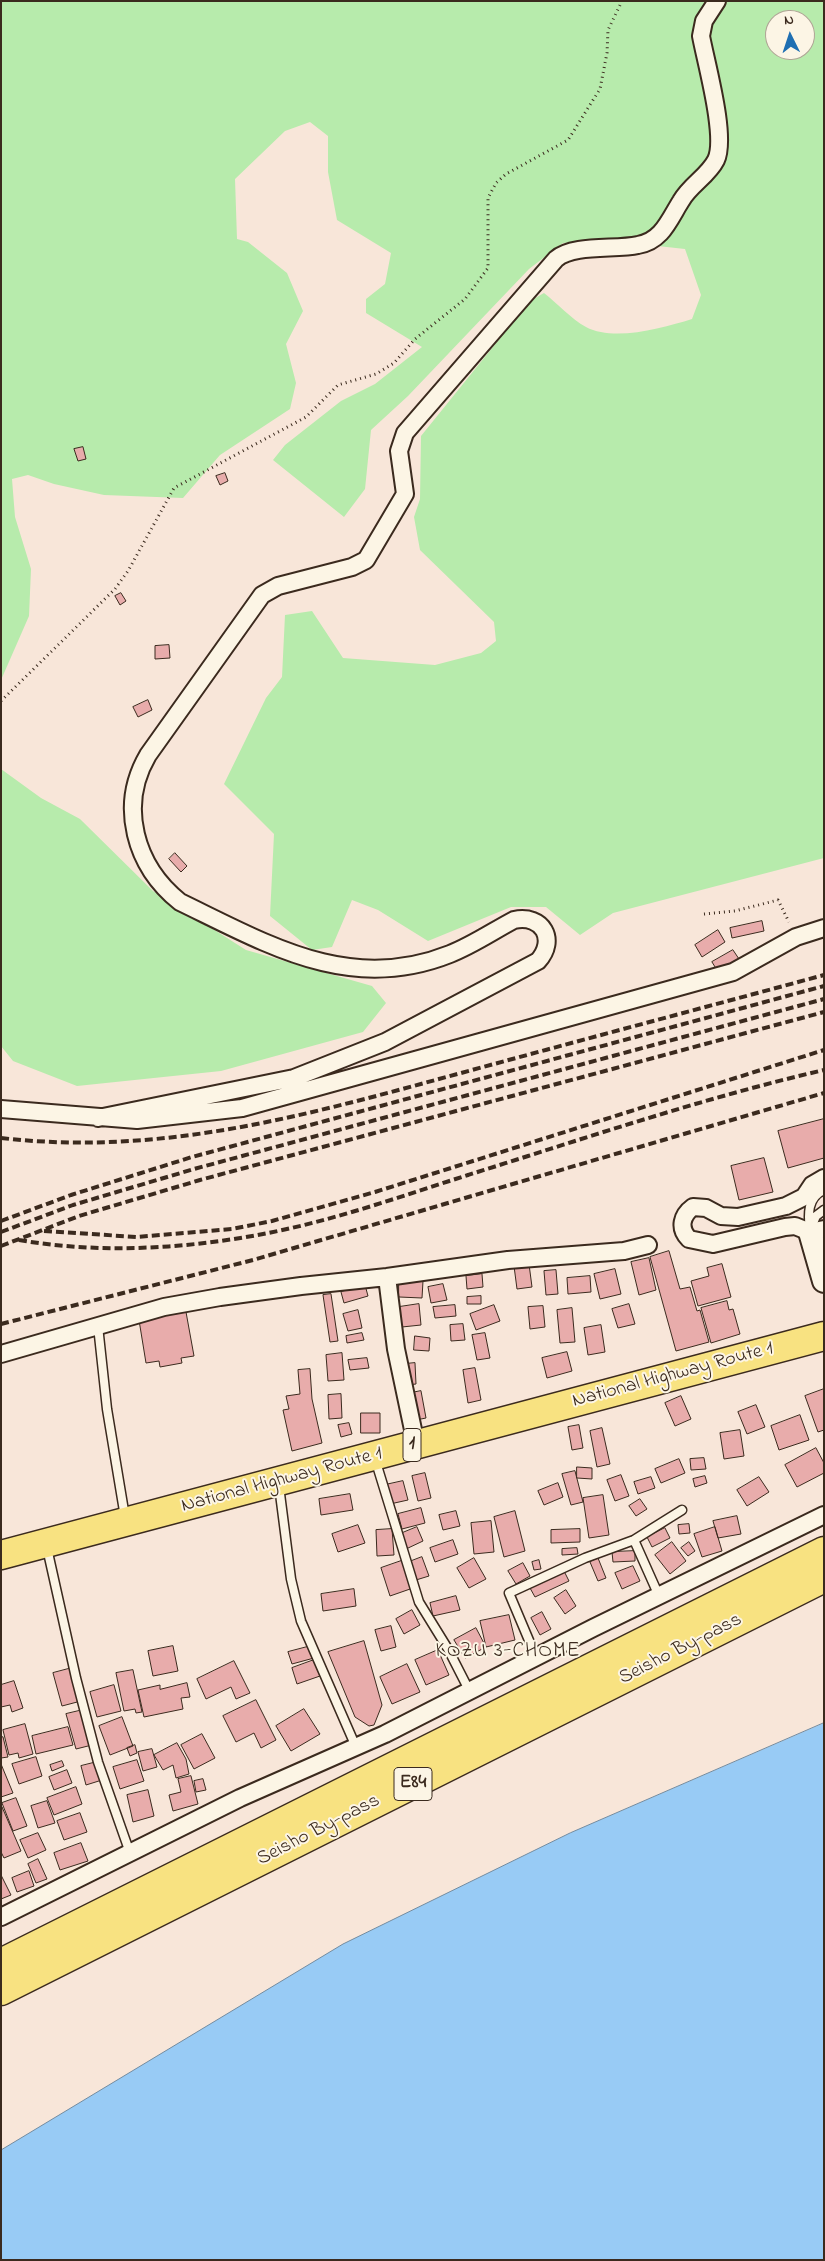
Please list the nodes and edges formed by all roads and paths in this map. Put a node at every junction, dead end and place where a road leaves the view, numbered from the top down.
1 (622, 1) edge
2 (717, 1) edge
3 (1, 701) edge
4 (704, 914) dead end
5 (824, 928) edge
6 (796, 937) junction
7 (1, 1109) edge
8 (98, 1118) junction
9 (824, 1178) edge
10 (824, 1190) edge
11 (824, 1210) edge
12 (817, 1230) edge
13 (648, 1245) dead end
14 (387, 1277) junction
15 (824, 1281) edge
16 (98, 1326) junction
17 (824, 1336) edge
18 (1, 1354) edge
19 (416, 1444) junction
20 (374, 1457) junction
21 (278, 1481) junction
22 (682, 1510) dead end
23 (824, 1515) edge
24 (126, 1522) junction
25 (634, 1540) junction
26 (46, 1544) junction
27 (824, 1551) edge
28 (1, 1555) edge
29 (824, 1578) edge
30 (659, 1596) junction
31 (536, 1657) junction
32 (470, 1692) junction
33 (356, 1747) junction
34 (130, 1854) junction
35 (1, 1917) edge
36 (2, 1983) edge

1 - 3 path
2 - 8 street
4 - 6 path
5 - 6 street
6 - 8 street
7 - 8 street
9 - 12 street
10 - 12 lane
11 - 12 lane
12 - 15 street
13 - 14 street
14 - 16 street
14 - 19 street
16 - 18 street
16 - 24 lane
17 - 19 highway, National Highway Route 1 / 1
19 - 20 highway, National Highway Route 1 / 1
20 - 21 highway, National Highway Route 1 / 1
20 - 32 lane
21 - 24 highway, National Highway Route 1 / 1
21 - 33 lane
22 - 25 lane
23 - 30 street
24 - 26 highway, National Highway Route 1 / 1
25 - 30 lane
25 - 31 lane
26 - 28 highway, National Highway Route 1 / 1
26 - 34 lane
27 - 36 highway, Seisho By-pass / E84
29 - 36 highway, Seisho By-pass / E84
30 - 31 street
31 - 32 street
32 - 33 street
33 - 34 street
34 - 35 street

